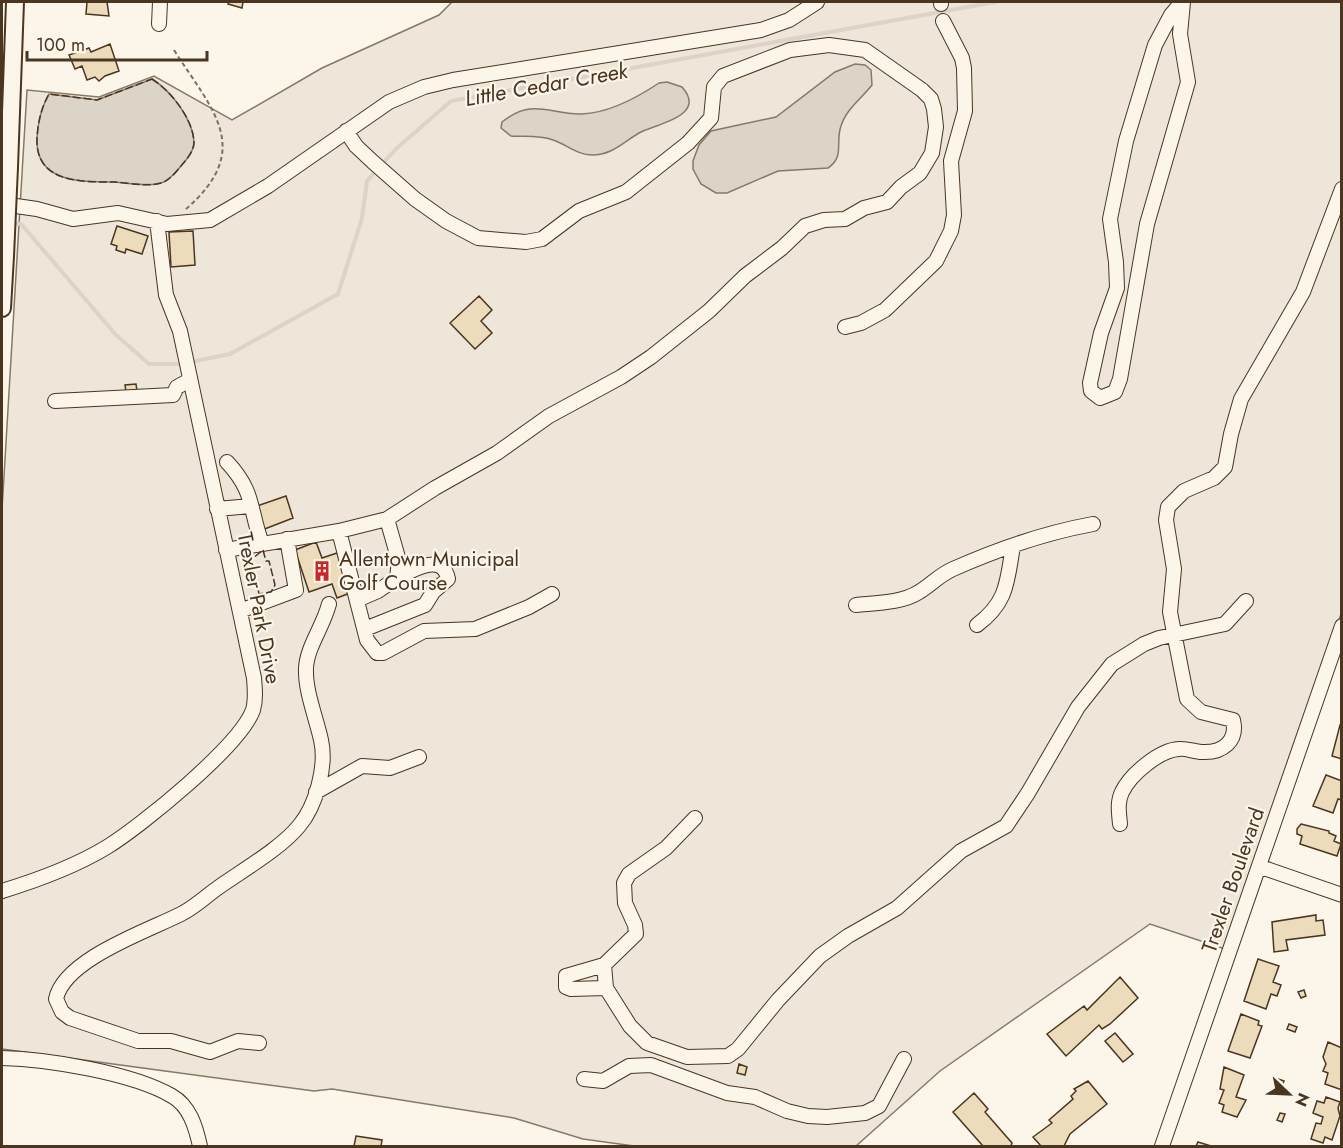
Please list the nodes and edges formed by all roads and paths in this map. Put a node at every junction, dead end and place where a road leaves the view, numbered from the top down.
1 (15, 2) edge
2 (160, 2) edge
3 (818, 2) edge
4 (1183, 2) edge
5 (943, 21) dead end
6 (159, 24) dead end
7 (174, 50) dead end
8 (346, 131) junction
9 (1341, 189) edge
10 (2, 204) edge
11 (183, 212) dead end
12 (157, 221) junction
13 (2, 308) edge
14 (845, 327) dead end
15 (189, 376) junction
16 (55, 402) dead end
17 (226, 462) dead end
18 (251, 506) junction
19 (217, 509) junction
20 (387, 519) junction
21 (1093, 524) dead end
22 (339, 531) junction
23 (288, 539) junction
24 (262, 544) junction
25 (1013, 546) junction
26 (226, 550) junction
27 (397, 578) junction
28 (552, 594) dead end
29 (357, 600) junction
30 (1246, 601) dead end
31 (329, 604) dead end
32 (856, 605) dead end
33 (240, 611) junction
34 (977, 625) dead end
35 (1341, 626) edge
36 (365, 629) junction
37 (1176, 634) junction
38 (419, 757) dead end
39 (316, 792) junction
40 (695, 818) dead end
41 (1120, 824) dead end
42 (1260, 867) junction
43 (2, 891) edge
44 (1341, 895) edge
45 (604, 965) junction
46 (606, 988) junction
47 (259, 1043) dead end
48 (2, 1058) edge
49 (904, 1059) dead end
50 (584, 1079) dead end
51 (200, 1146) edge
52 (1162, 1146) edge

1 - 13 main road, bridge
2 - 6 street
3 - 8 street
4 - 4 street
5 - 14 street
7 - 11 path
8 - 12 street
8 - 20 street
9 - 37 street
10 - 12 street
12 - 15 street, Trexler Park Drive
15 - 16 street
15 - 19 street, Trexler Park Drive
17 - 18 street
18 - 19 street
18 - 24 street
19 - 26 street, Trexler Park Drive
20 - 22 street
20 - 27 street
21 - 25 street
22 - 23 street
22 - 29 street
23 - 24 street
23 - 33 street
24 - 26 street
25 - 32 street
25 - 34 street
26 - 33 street, Trexler Park Drive
27 - 29 street
27 - 36 street
28 - 36 street
29 - 36 street
30 - 37 street
31 - 39 street
33 - 43 street, Trexler Park Drive
35 - 42 street, Trexler Boulevard
37 - 41 street
37 - 46 street
38 - 39 street
39 - 47 street
40 - 45 street
42 - 44 street
42 - 52 street, Trexler Boulevard
45 - 46 street
45 - 46 street
48 - 51 street
49 - 50 street

